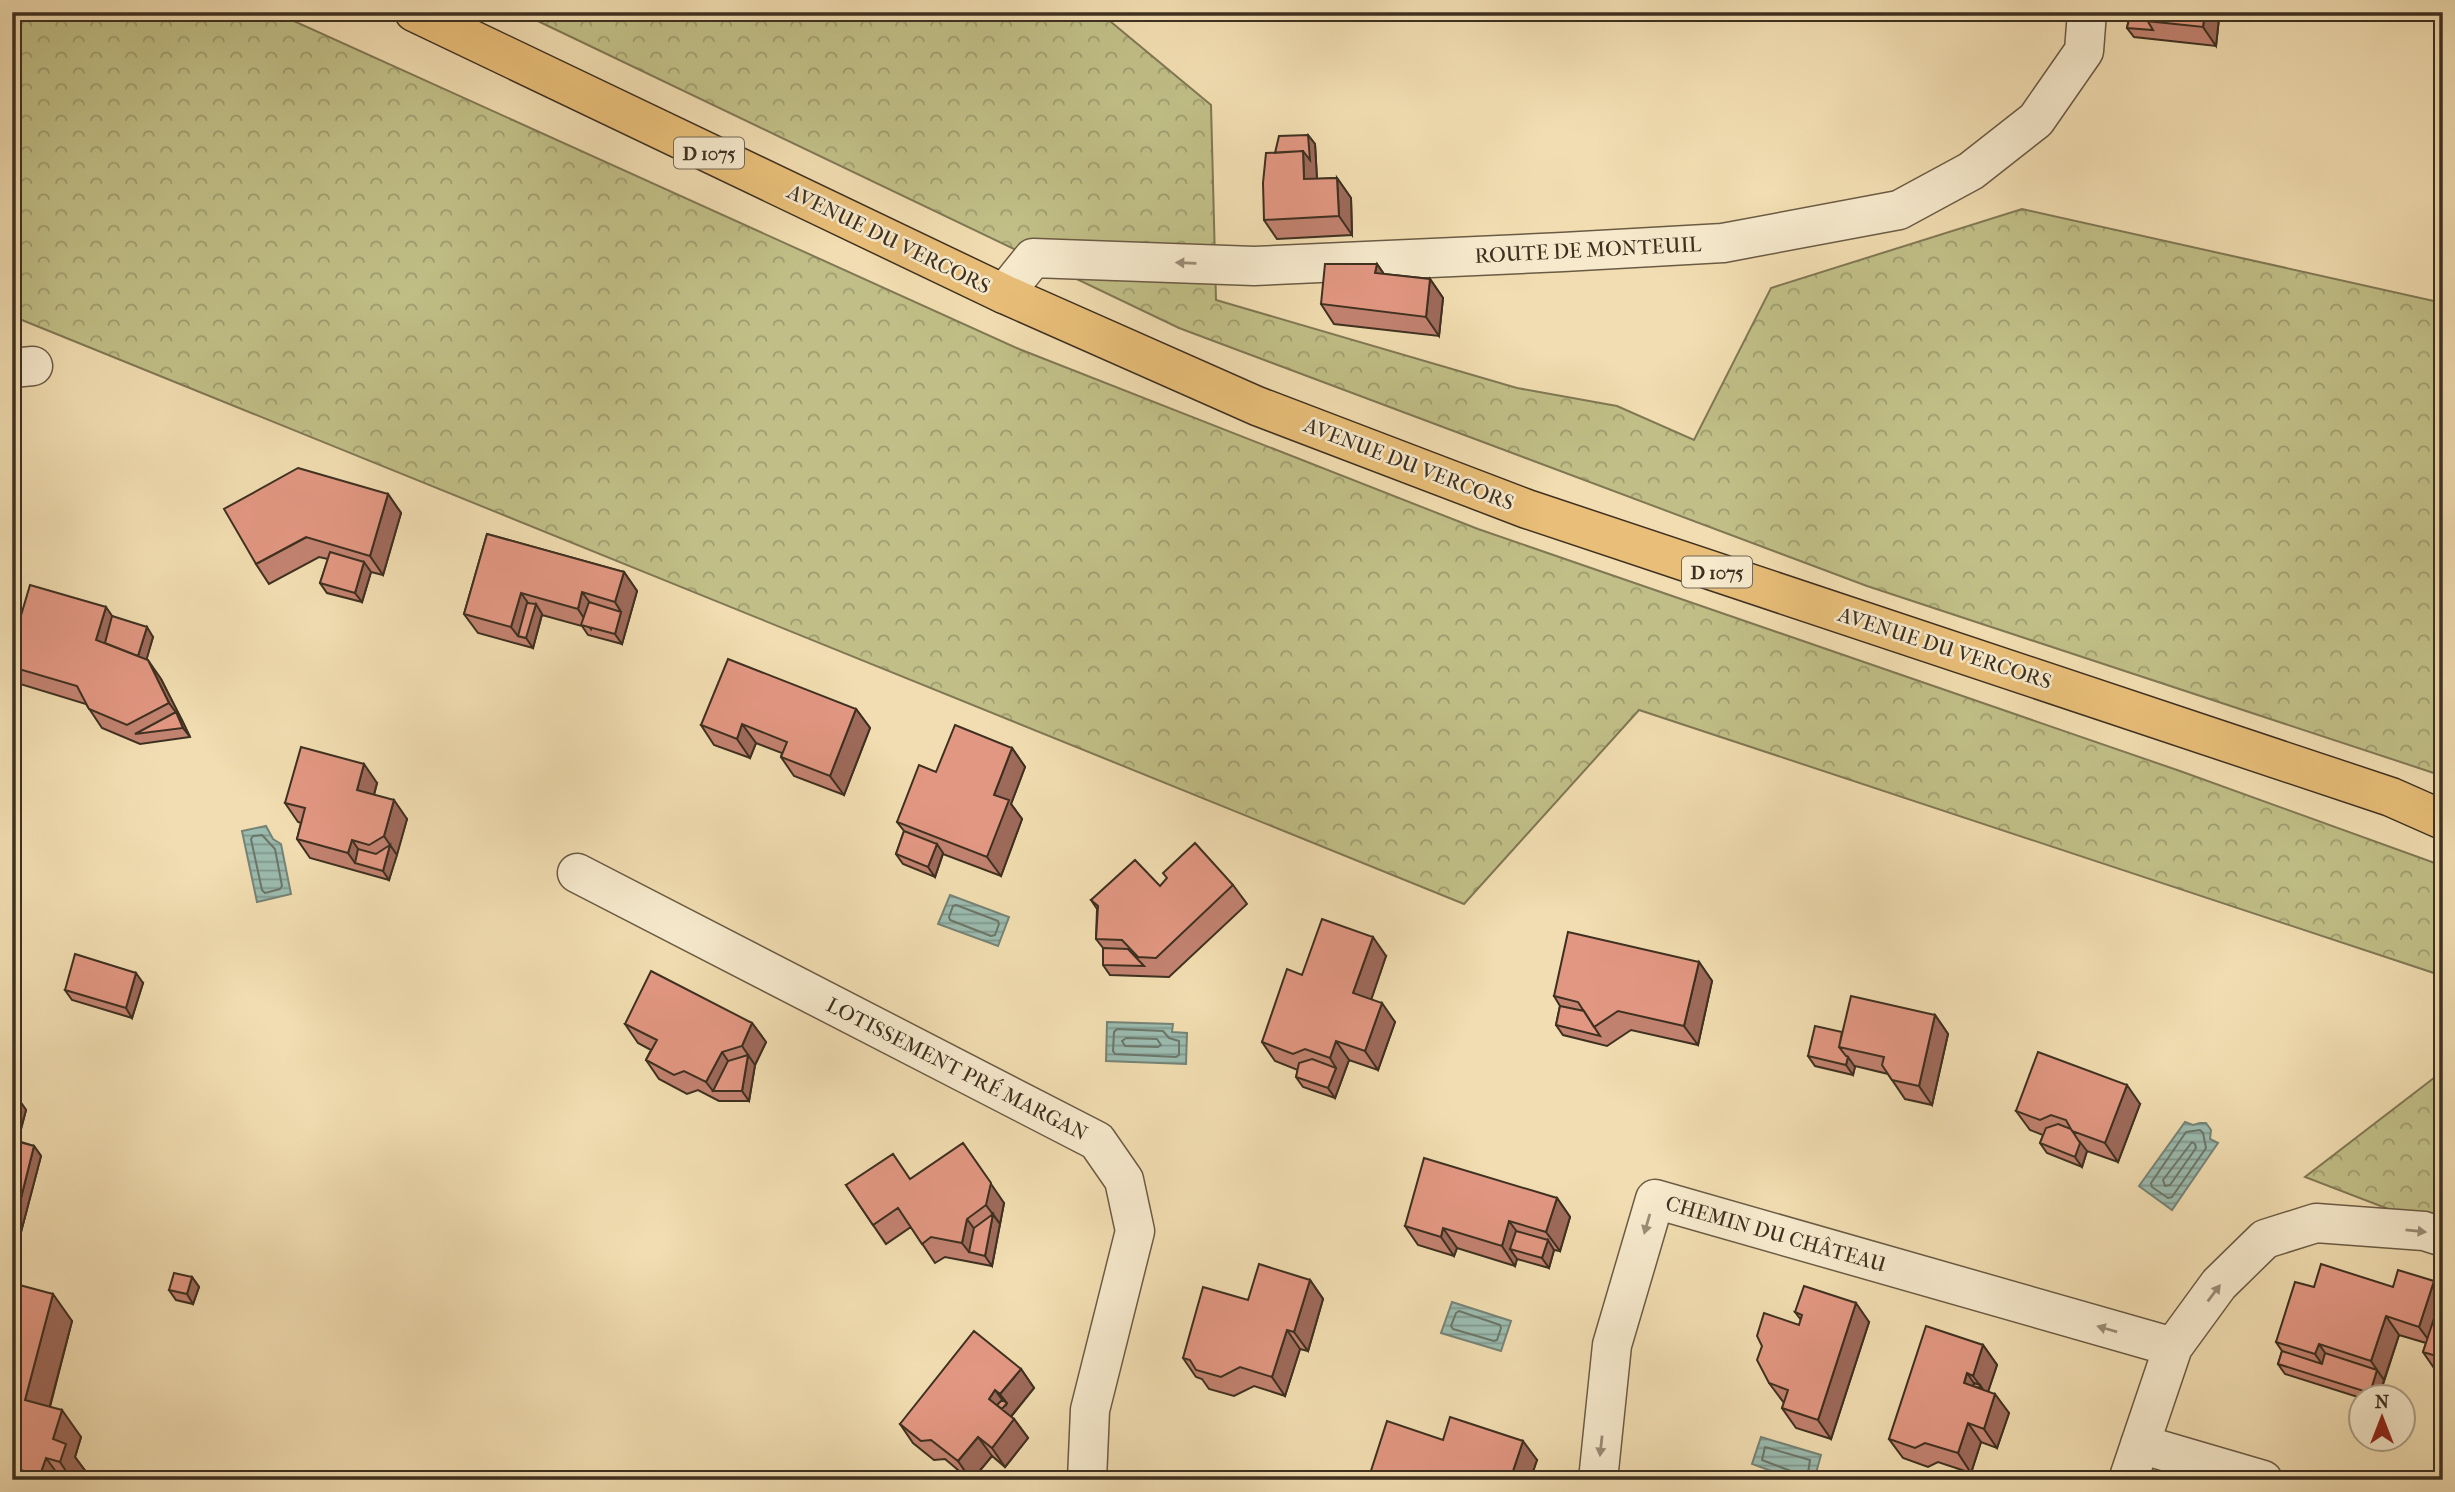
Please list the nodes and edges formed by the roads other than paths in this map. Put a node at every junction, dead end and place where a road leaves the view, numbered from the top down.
1 (414, 12) edge
2 (2087, 12) edge
3 (1004, 294) junction
4 (2443, 820) edge
5 (577, 873) dead end
6 (2443, 1237) edge
7 (2173, 1348) junction
8 (2140, 1444) junction
9 (1087, 1480) edge
10 (1598, 1480) edge
11 (2128, 1480) edge
12 (2263, 1480) edge

1 - 3 main road, AVENUE DU VERCORS / D 1075
2 -> 3 street, ROUTE DE MONTEUIL
3 - 4 main road, AVENUE DU VERCORS / D 1075
5 - 9 street, LOTISSEMENT PRÉ MARGAN
7 -> 6 street
7 - 8 street
7 -> 10 street, CHEMIN DU CHÂTEAU
8 - 11 street
8 - 12 street

